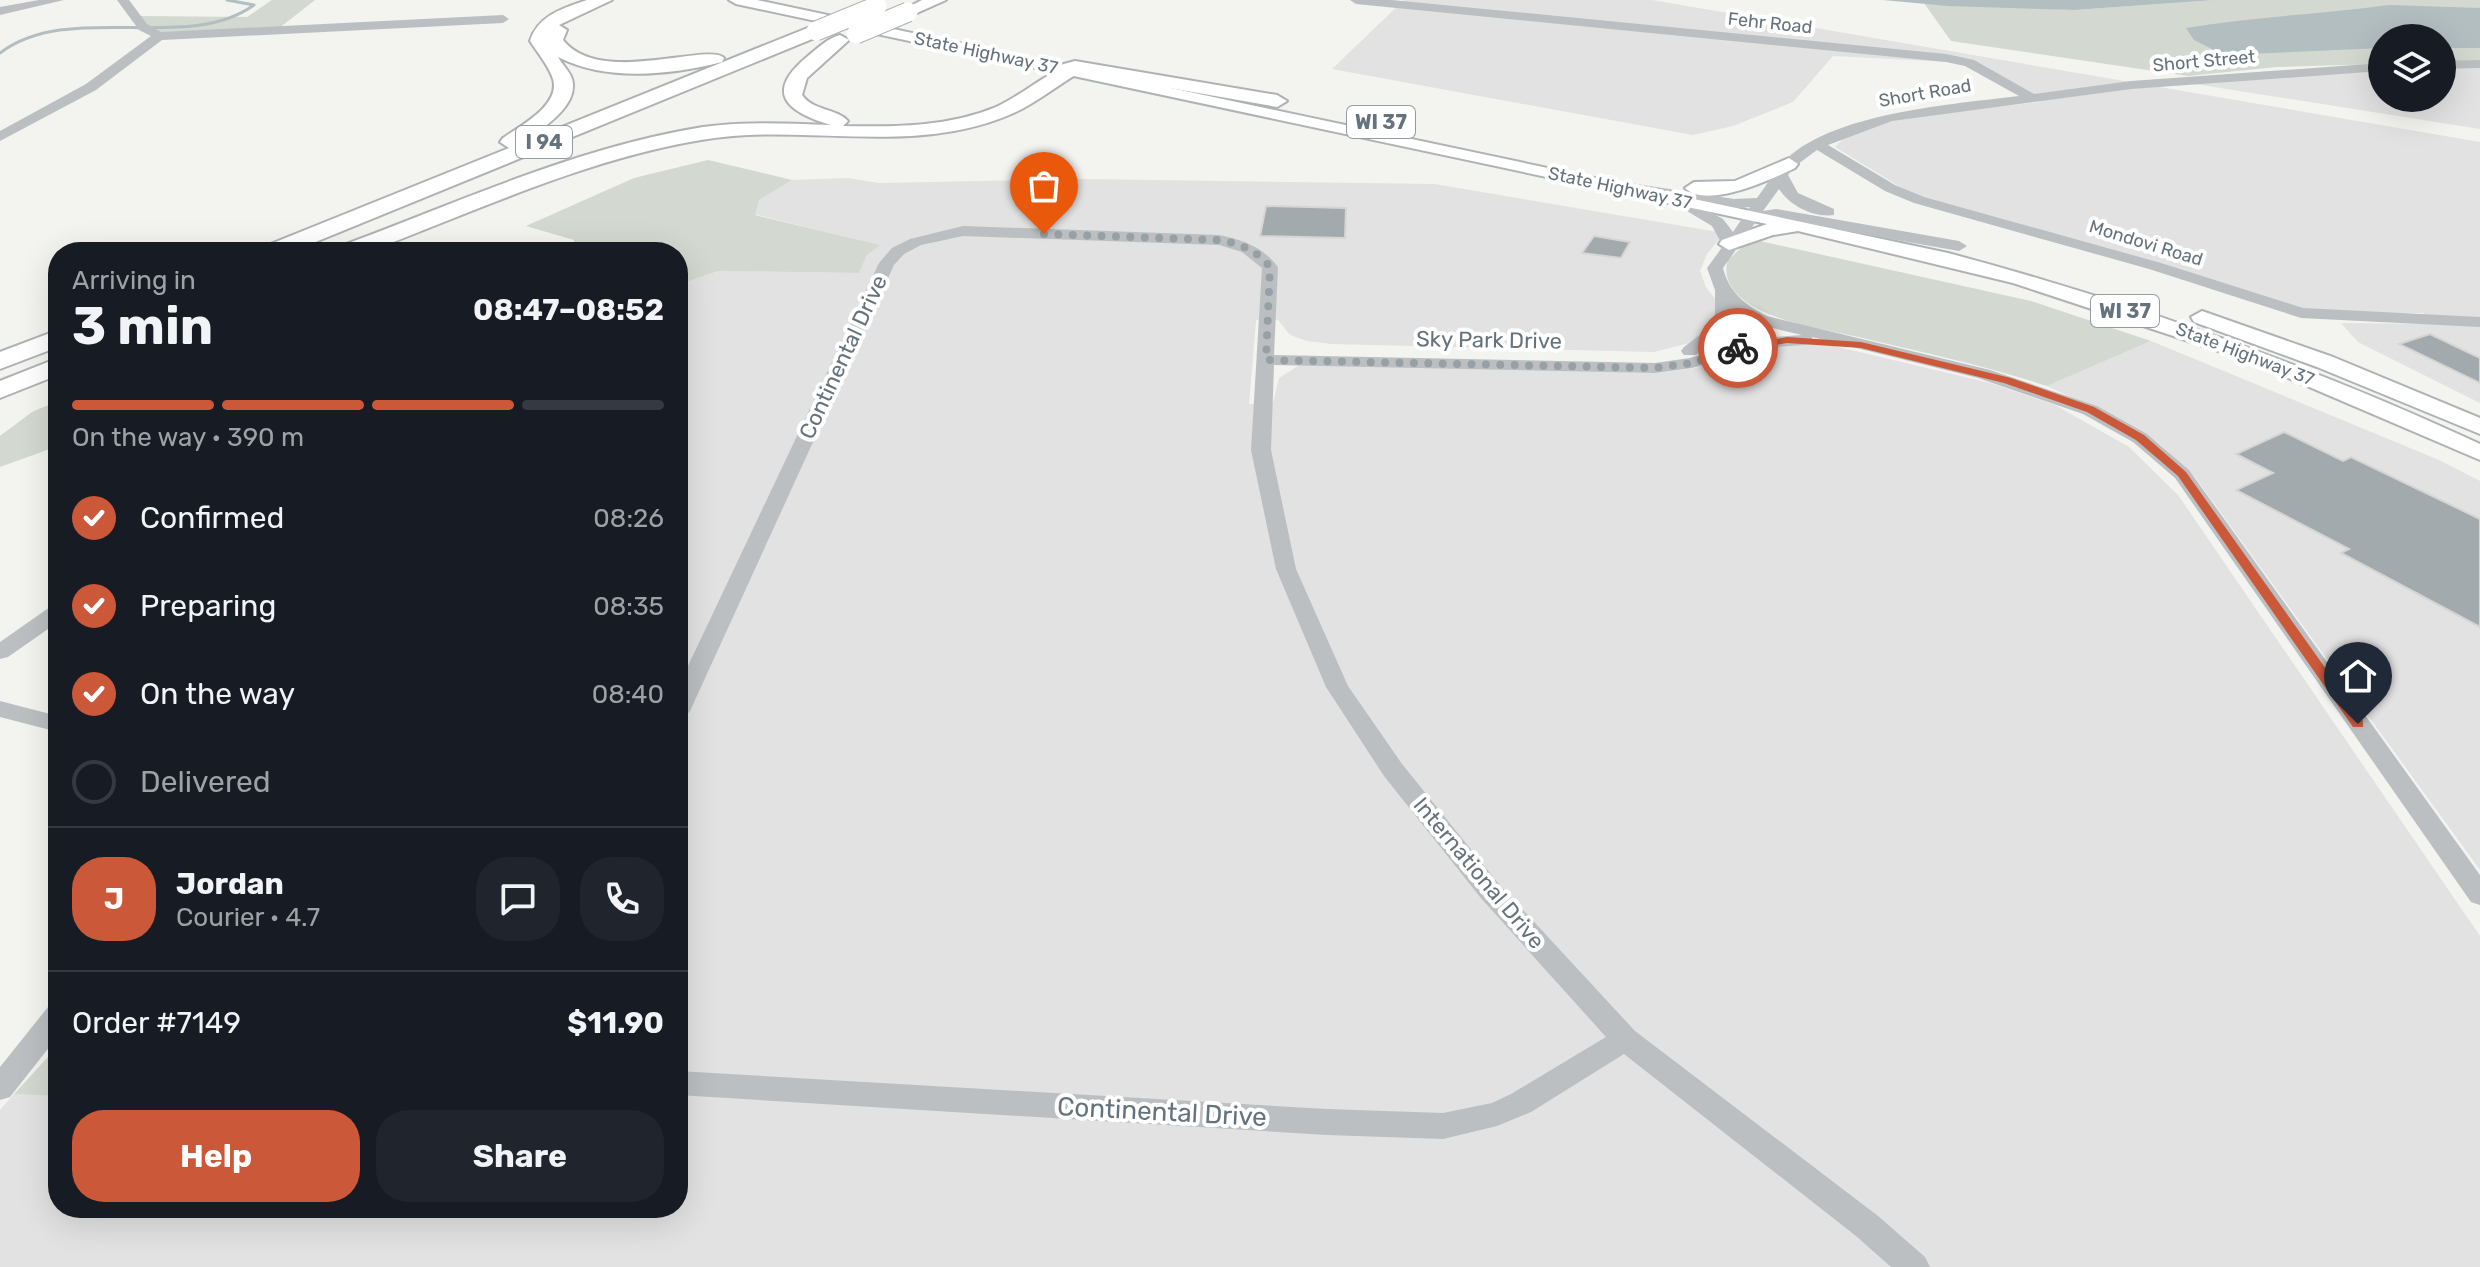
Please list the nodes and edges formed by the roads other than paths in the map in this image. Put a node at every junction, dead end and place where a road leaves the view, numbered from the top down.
1 (58, 0) edge
2 (123, 0) edge
3 (736, 0) edge
4 (795, 0) edge
5 (937, 0) edge
6 (1356, 0) edge
7 (613, 1) edge
8 (884, 3) edge
9 (0, 11) edge
10 (503, 19) dead end
11 (814, 32) junction
12 (153, 33) junction
13 (844, 38) junction
14 (2480, 64) edge
15 (2456, 65) edge
16 (1070, 66) junction
17 (2368, 68) edge
18 (1117, 80) junction
19 (2029, 96) junction
20 (1028, 98) junction
21 (1277, 101) joint
22 (0, 137) edge
23 (1817, 144) junction
24 (1785, 170) junction
25 (1547, 172) junction
26 (1687, 194) junction
27 (1759, 209) junction
28 (1849, 220) junction
29 (1821, 230) junction
30 (283, 242) edge
31 (296, 242) edge
32 (356, 242) edge
33 (373, 242) edge
34 (1729, 244) junction
35 (1959, 246) junction
36 (1723, 290) junction
37 (1761, 320) junction
38 (2480, 322) edge
39 (48, 342) edge
40 (1723, 343) junction
41 (1861, 345) junction
42 (1690, 351) junction
43 (1267, 353) junction
44 (1709, 357) junction
45 (0, 361) edge
46 (48, 370) edge
47 (0, 390) edge
48 (2480, 427) edge
49 (2480, 453) edge
50 (48, 619) edge
51 (0, 652) edge
52 (688, 690) edge
53 (0, 709) edge
54 (48, 721) edge
55 (2480, 895) edge
56 (48, 1028) edge
57 (1625, 1039) junction
58 (688, 1084) edge
59 (0, 1088) edge
60 (1914, 1267) edge

1 - 9 street
2 - 12 street
3 - 16 main road, State Highway 37 / WI 37
4 - 16 main road, State Highway 37 / WI 37
5 - 13 highway, I 94, bridge
6 - 19 street, Fehr Road
7 - 11 highway
7 - 30 highway
8 - 11 highway, I 94, bridge
10 - 12 street
11 - 31 highway, I 94
12 - 22 street
13 - 16 highway
13 - 32 highway, I 94
14 - 15 street
16 - 18 main road, State Highway 37 / WI 37
16 - 20 highway
16 - 21 highway
17 - 19 street, Short Street
18 - 20 highway
18 - 25 main road, State Highway 37 / WI 37
19 - 23 street, Short Road
20 - 33 highway
21 - 26 main road, State Highway 37 / WI 37
23 - 24 street, Short Road
23 - 38 street, Mondovi Road
24 - 26 main road
24 - 27 street, Short Road
24 - 28 street
25 - 26 main road, State Highway 37 / WI 37
25 - 27 street
26 - 27 main road, State Highway 37 / WI 37
26 - 34 street
27 - 28 main road, State Highway 37 / WI 37
27 - 29 main road, State Highway 37 / WI 37
27 - 34 street, Short Road
27 - 35 street
28 - 35 main road, State Highway 37 / WI 37
29 - 34 main road
29 - 49 main road, State Highway 37 / WI 37
34 - 36 street
35 - 48 main road, State Highway 37 / WI 37
36 - 37 street
36 - 42 street
37 - 40 street, Sky Park Drive
37 - 41 street
39 - 45 highway
40 - 42 street, Sky Park Drive
40 - 44 street, Sky Park Drive
41 - 44 street, Sky Park Drive
41 - 55 street
42 - 43 street, Sky Park Drive
43 - 44 street, Sky Park Drive
43 - 52 street, Continental Drive
43 - 57 street, International Drive
46 - 47 highway
50 - 51 street
53 - 54 street
56 - 59 street
57 - 58 street, Continental Drive
57 - 60 street, International Drive

